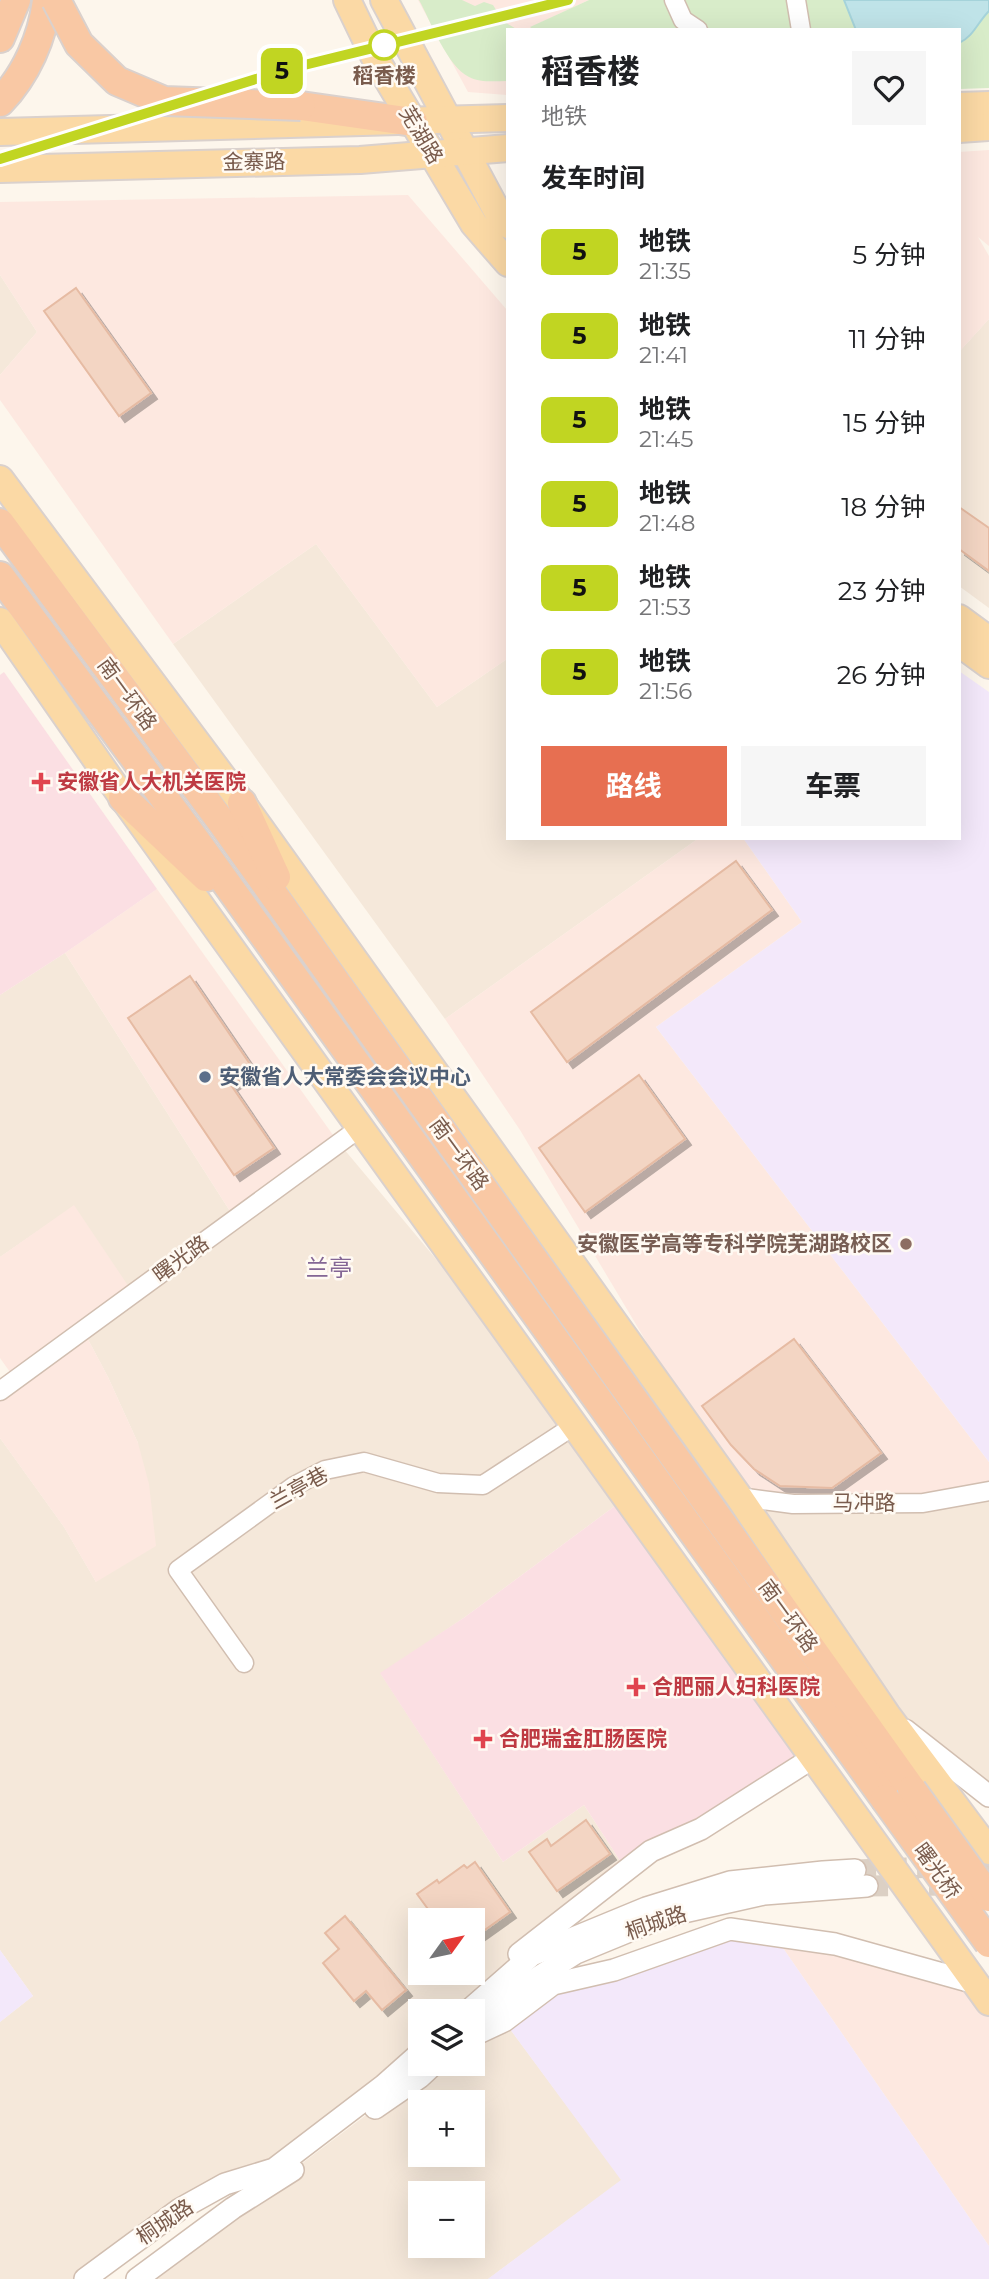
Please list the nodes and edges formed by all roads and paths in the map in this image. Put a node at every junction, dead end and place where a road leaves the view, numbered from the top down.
1 (16, 0) edge
2 (47, 0) edge
3 (56, 0) edge
4 (347, 0) edge
5 (384, 0) edge
6 (674, 0) edge
7 (796, 0) edge
8 (695, 28) edge
9 (801, 28) edge
10 (0, 38) edge
11 (0, 102) edge
12 (989, 105) edge
13 (961, 106) edge
14 (506, 118) edge
15 (448, 121) junction
16 (414, 122) junction
17 (989, 127) edge
18 (961, 128) edge
19 (0, 132) edge
20 (506, 148) edge
21 (464, 152) junction
22 (433, 154) junction
23 (0, 169) edge
24 (506, 223) edge
25 (506, 261) edge
26 (0, 479) edge
27 (0, 523) edge
28 (0, 576) edge
29 (961, 619) edge
30 (0, 621) edge
31 (989, 640) edge
32 (961, 644) edge
33 (989, 665) edge
34 (123, 798) junction
35 (242, 803) junction
36 (256, 925) junction
37 (301, 934) junction
38 (361, 1127) junction
39 (0, 1391) edge
40 (575, 1425) junction
41 (989, 1491) edge
42 (739, 1497) junction
43 (244, 1663) dead end
44 (887, 1715) junction
45 (814, 1757) junction
46 (912, 1790) joint
47 (989, 1796) edge
48 (885, 1799) joint
49 (989, 1851) edge
50 (989, 1897) edge
51 (989, 1943) edge
52 (503, 1980) junction
53 (982, 1993) edge
54 (482, 1999) edge
55 (485, 2018) edge
56 (485, 2030) edge
57 (408, 2063) edge
58 (421, 2076) edge
59 (85, 2279) edge
60 (137, 2279) edge

1 - 10 highway
2 - 11 highway
3 - 16 highway, bridge
4 - 16 main road, 芜湖路
5 - 15 main road, 芜湖路
6 - 8 street
7 - 9 street
12 - 13 main road
14 - 15 main road, 金寨路
15 - 16 main road, 金寨路
15 - 21 main road, 芜湖路
16 - 19 main road, 金寨路
16 - 22 main road, 芜湖路
17 - 18 main road
20 - 21 main road, 金寨路
21 - 22 main road, 金寨路
21 - 24 main road, 芜湖路
22 - 23 main road, 金寨路
22 - 25 main road, 芜湖路
26 - 35 main road
27 - 37 highway, 南一环路
28 - 36 highway, 南一环路
29 - 31 main road
30 - 34 main road
32 - 33 main road
34 - 36 highway
34 - 38 main road
35 - 37 highway
35 - 42 main road
36 - 48 highway, 南一环路
37 - 46 highway, 南一环路
38 - 39 street, 曙光路
38 - 40 main road
40 - 43 street, 兰亭巷
40 - 45 main road
41 - 42 street, 马冲路
42 - 44 main road
44 - 47 street
44 - 49 main road
45 - 52 street
45 - 53 main road
46 - 50 highway, 曙光桥, bridge
48 - 51 highway, 曙光桥, bridge
52 - 54 street, 桐城路
52 - 55 street, 桐城路
53 - 56 street
57 - 59 street, 桐城路
58 - 60 street, 桐城路

